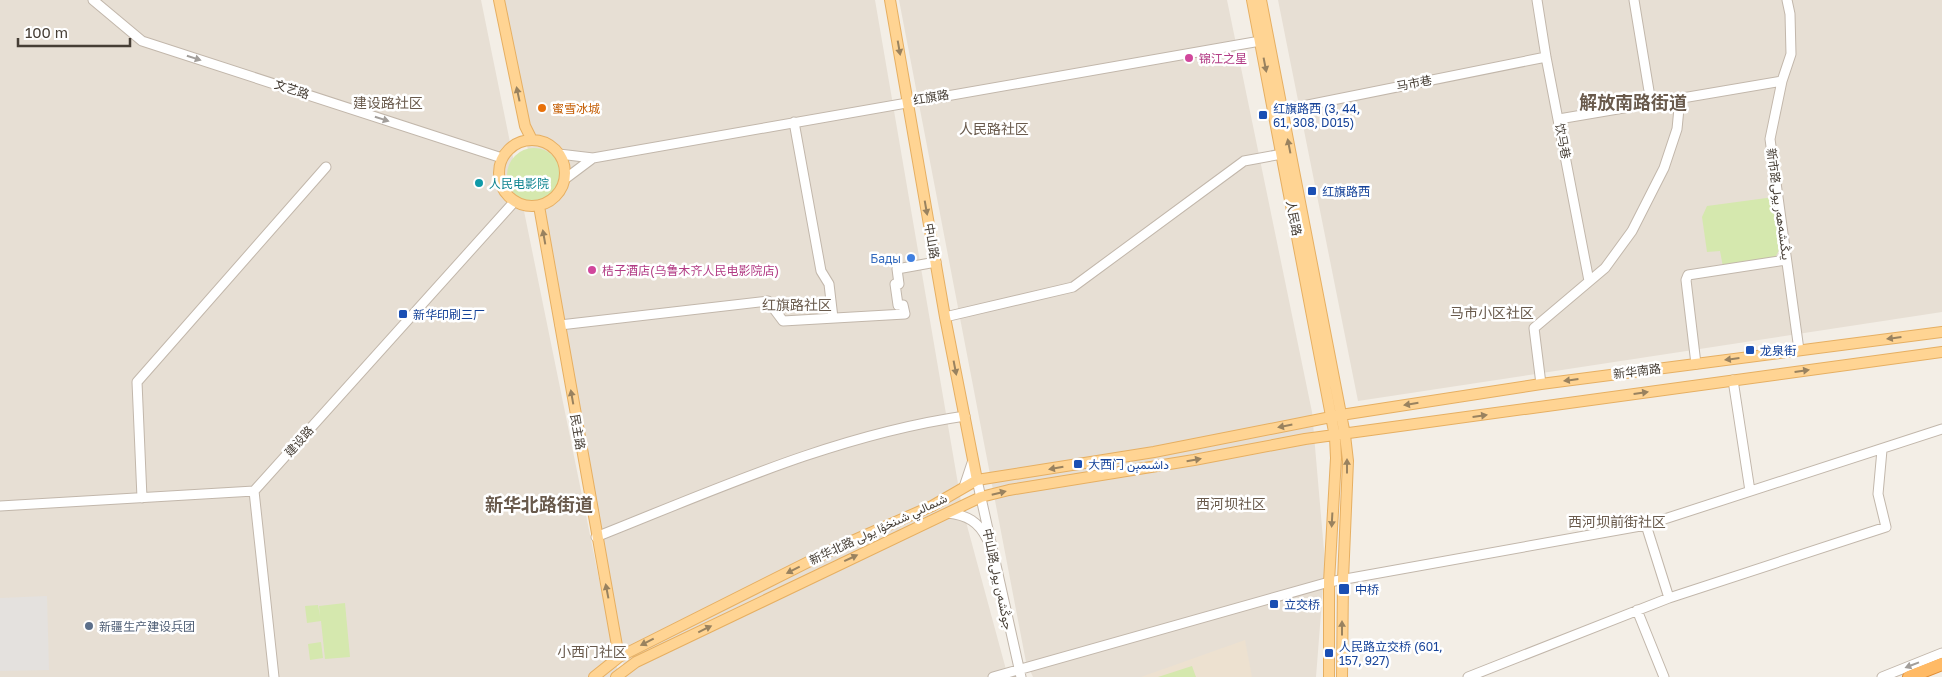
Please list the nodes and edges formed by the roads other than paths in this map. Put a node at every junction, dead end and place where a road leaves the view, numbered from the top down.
1 (93, 0) edge
2 (499, 0) edge
3 (890, 0) edge
4 (1252, 0) edge
5 (1261, 0) edge
6 (1537, 0) edge
7 (1634, 0) edge
8 (1787, 0) edge
9 (1264, 40) junction
10 (1546, 57) junction
11 (1782, 81) junction
12 (1680, 98) junction
13 (908, 101) junction
14 (1651, 103) junction
15 (1282, 110) junction
16 (1559, 118) junction
17 (794, 122) junction
18 (532, 140) junction
19 (559, 154) junction
20 (1282, 154) junction
21 (502, 158) junction
22 (593, 158) junction
23 (326, 167) dead end
24 (565, 179) junction
25 (514, 202) junction
26 (539, 206) junction
27 (1786, 260) junction
28 (936, 262) junction
29 (1589, 281) junction
30 (945, 317) junction
31 (833, 318) junction
32 (560, 326) junction
33 (1942, 332) edge
34 (1799, 350) junction
35 (1942, 352) edge
36 (1696, 364) junction
37 (1733, 380) junction
38 (1541, 384) junction
39 (1337, 415) junction
40 (965, 416) junction
41 (1942, 429) edge
42 (1340, 436) junction
43 (971, 448) junction
44 (1882, 450) junction
45 (977, 480) junction
46 (964, 487) junction
47 (254, 491) junction
48 (1750, 491) junction
49 (981, 497) junction
50 (142, 498) junction
51 (0, 506) edge
52 (948, 513) junction
53 (1646, 525) junction
54 (596, 537) junction
55 (992, 550) junction
56 (1343, 580) junction
57 (1329, 582) junction
58 (1669, 598) junction
59 (1637, 610) junction
60 (1942, 653) edge
61 (619, 656) junction
62 (1942, 664) edge
63 (1019, 674) edge
64 (620, 675) edge
65 (274, 677) edge
66 (594, 677) edge
67 (993, 677) edge
68 (1329, 677) edge
69 (1342, 677) edge
70 (1468, 677) edge
71 (1664, 677) edge
72 (1882, 677) edge
73 (1910, 677) edge

1 -> 21 street, 文艺路
18 -> 2 main road
3 -> 13 main road, 中山路
4 - 9 main road, 人民路
5 - 9 main road, 人民路
6 - 10 street, 饮马巷
7 - 14 street
8 - 11 street, 新市路يىڭىشەھەر يولى
9 - 13 street, 红旗路
9 - 15 main road, 人民路
9 -> 20 main road, 人民路
10 - 15 street, 马市巷
10 - 16 street, 饮马巷
11 - 12 street
11 - 27 street, 新市路يىڭىشەھەر يولى
12 - 14 street
12 - 29 street
13 - 17 street, 红旗路
13 -> 28 main road, 中山路
14 - 16 street
39 -> 15 main road, 人民路
16 - 29 street, 饮马巷
17 - 22 street, 红旗路
17 - 31 street
18 - 19 main road
18 - 21 main road
19 - 22 street
19 - 24 main road
20 - 30 street
20 - 39 main road, 人民路
21 - 25 main road
22 - 24 street
23 - 50 street
24 - 26 main road
25 - 26 main road
25 - 47 street, 建设路
32 -> 26 main road, 民主路
27 - 34 street, 新市路يىڭىشەھەر يولى
27 - 36 street
28 - 30 main road, 中山路
28 - 31 street
29 - 38 street
30 -> 40 main road, 中山路
31 - 32 street
54 -> 32 main road, 民主路
33 -> 34 main road, 新华南路
34 -> 36 main road, 新华南路
37 -> 35 main road, 新华南路
36 -> 38 main road, 新华南路
42 -> 37 main road, 新华南路
37 - 48 street
38 -> 39 main road, 新华南路
39 - 42 main road, 人民路
39 -> 45 main road, 新华北路 شىمالىي شىنخۇا يولى
40 - 43 main road, 中山路
40 - 54 street
41 - 44 street
49 -> 42 main road, 新华北路 شىمالىي شىنخۇا يولى
56 -> 42 main road
42 -> 57 main road
43 - 45 main road, 中山路
43 - 46 street
44 - 48 street
44 - 58 street
45 - 46 main road, 新华北路 شىمالىي شىنخۇا يولى
45 - 49 street, 中山路جوڭشەن يولى
46 -> 61 main road, 新华北路 شىمالىي شىنخۇا يولى
47 - 50 street
47 - 65 street
48 - 53 street
49 - 52 main road, 新华北路 شىمالىي شىنخۇا يولى
49 - 55 street, 中山路جوڭشەن يولى
50 - 51 street
52 - 55 street
64 -> 52 main road, 新华北路 شىمالىي شىنخۇا يولى
53 - 56 street
53 - 58 street
61 -> 54 main road, 民主路
55 - 63 street, 中山路جوڭشەن يولى
56 - 57 street
69 -> 56 main road
57 - 63 street
57 - 68 main road
58 - 59 street
59 - 70 street
59 - 71 street
60 -> 72 street
61 - 64 street
61 - 66 main road, 新华北路 شىمالىي شىنخۇا يولى
62 - 73 highway
63 - 67 street

